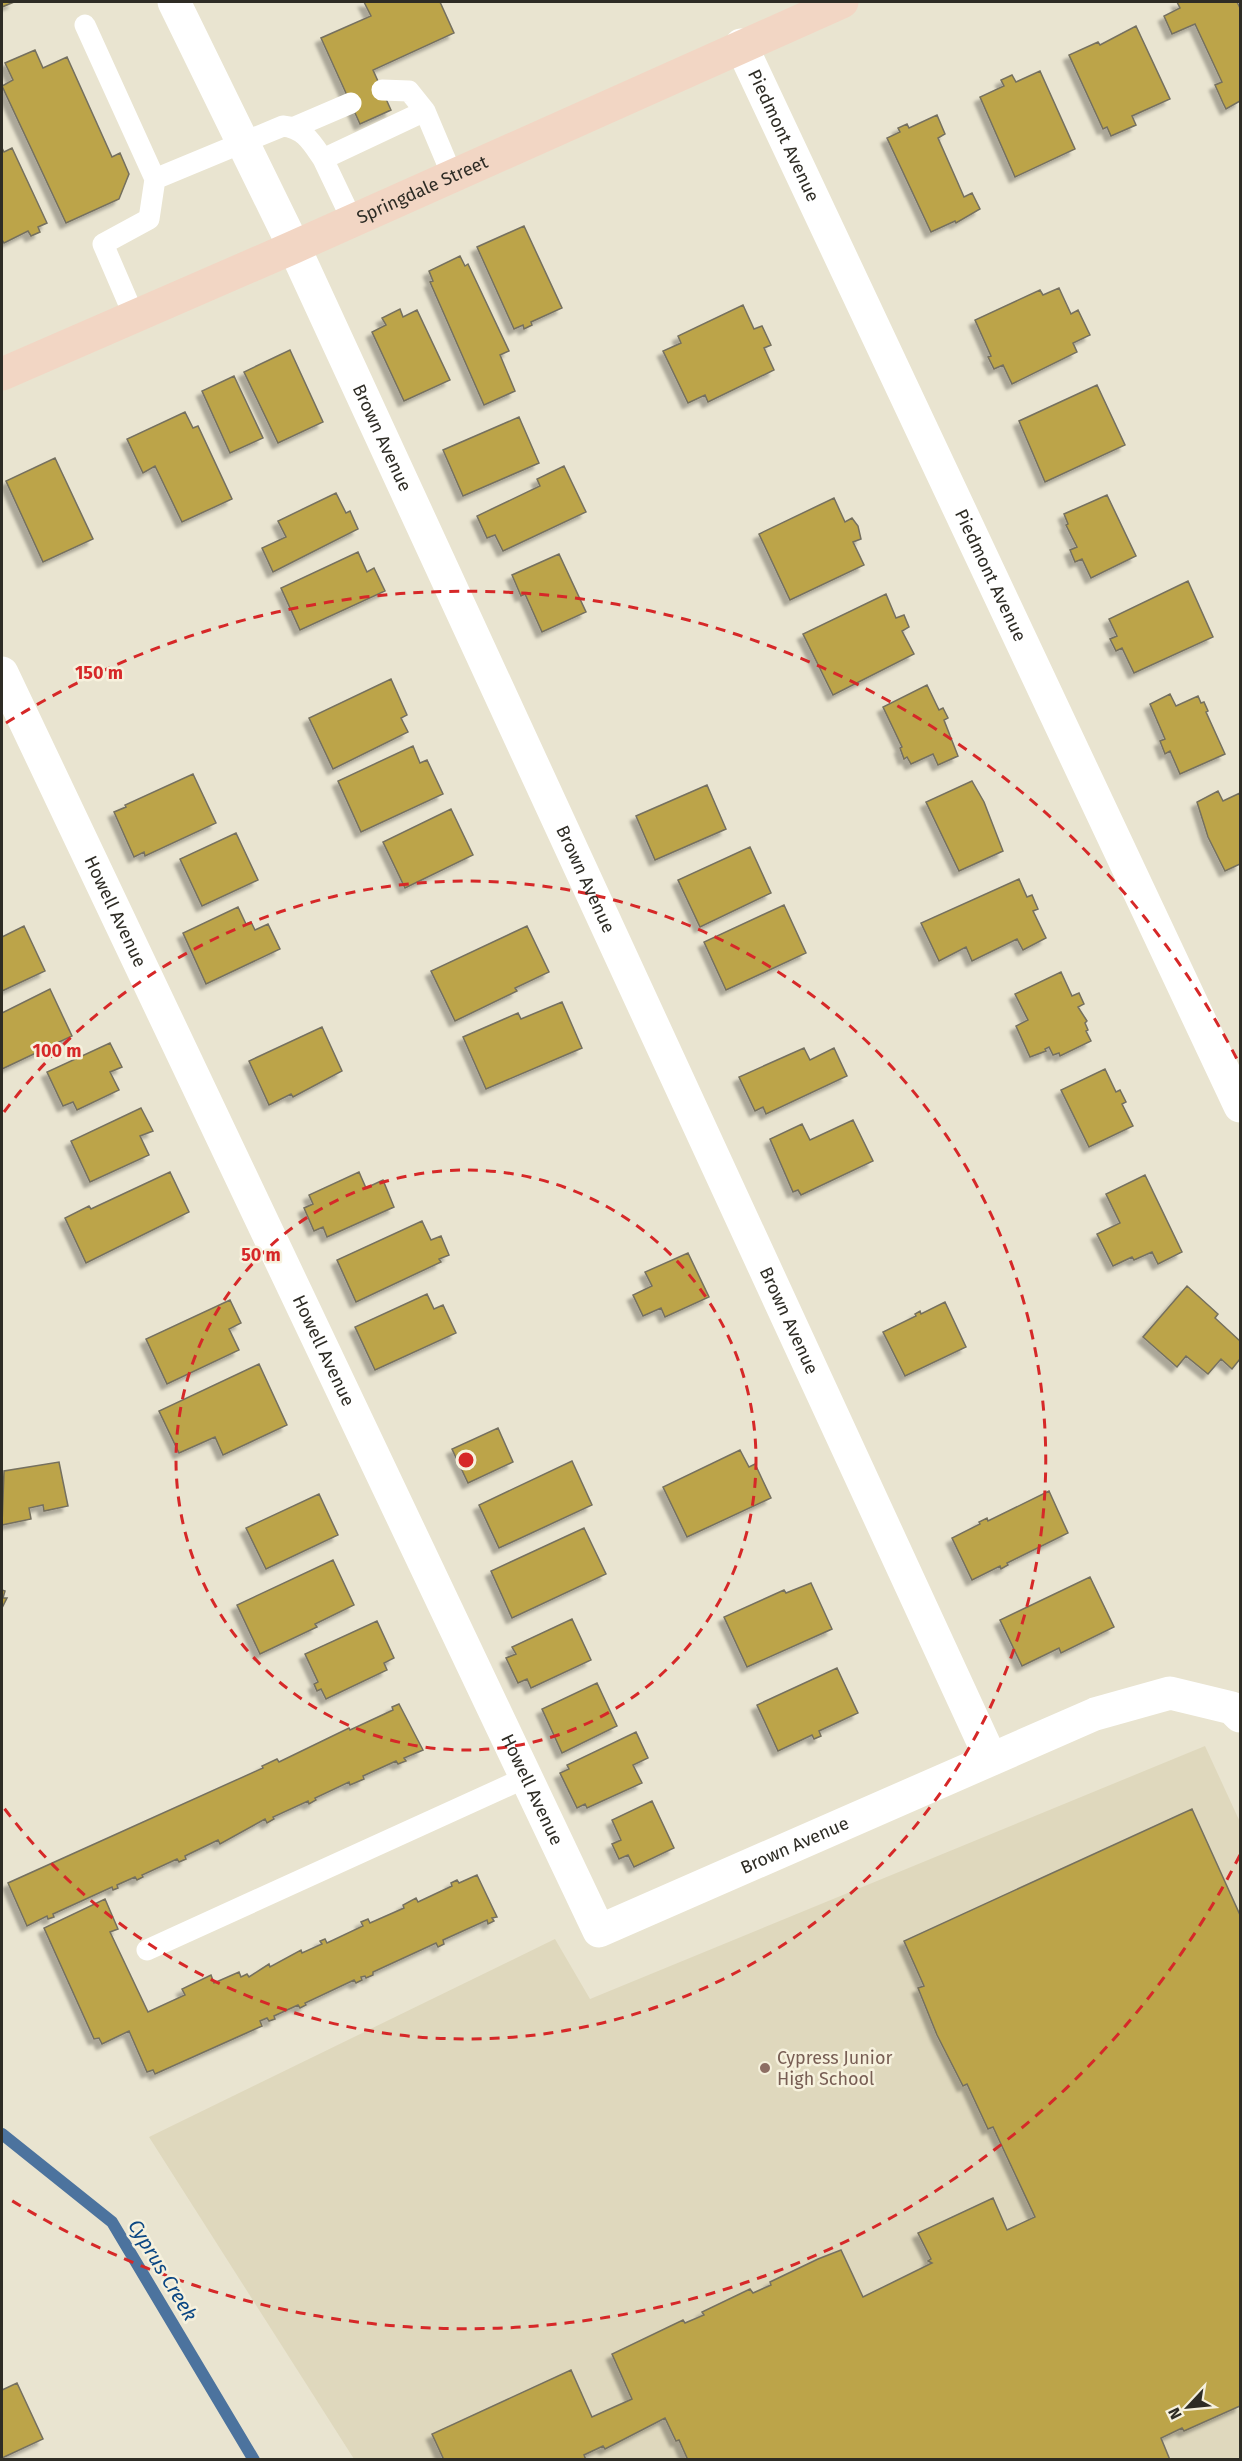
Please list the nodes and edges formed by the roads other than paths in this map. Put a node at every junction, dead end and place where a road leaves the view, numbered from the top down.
1 (174, 2) edge
2 (842, 2) edge
3 (85, 25) dead end
4 (741, 45) junction
5 (382, 90) dead end
6 (351, 103) dead end
7 (425, 111) junction
8 (295, 127) junction
9 (242, 141) junction
10 (323, 159) junction
11 (452, 176) junction
12 (155, 179) junction
13 (352, 220) junction
14 (294, 247) junction
15 (134, 316) junction
16 (2, 374) edge
17 (2, 673) edge
18 (1240, 1106) edge
19 (1240, 1716) edge
20 (991, 1759) junction
21 (525, 1778) junction
22 (599, 1931) joint
23 (147, 1950) dead end

1 - 9 street, Brown Avenue
2 - 4 street, Springdale Street
3 - 12 lane
4 - 11 street, Springdale Street
4 - 18 street, Piedmont Avenue
5 - 7 lane
6 - 8 lane
7 - 10 lane
7 - 11 lane
8 - 9 lane
8 - 10 lane
9 - 12 lane
9 - 14 street, Brown Avenue
10 - 13 lane
11 - 13 street, Springdale Street
12 - 15 lane
13 - 14 street, Springdale Street
14 - 15 street, Springdale Street
14 - 20 street, Brown Avenue
15 - 16 street, Springdale Street
17 - 21 street, Howell Avenue
19 - 20 street, Brown Avenue
20 - 22 street, Brown Avenue
21 - 22 street, Howell Avenue
21 - 23 lane

